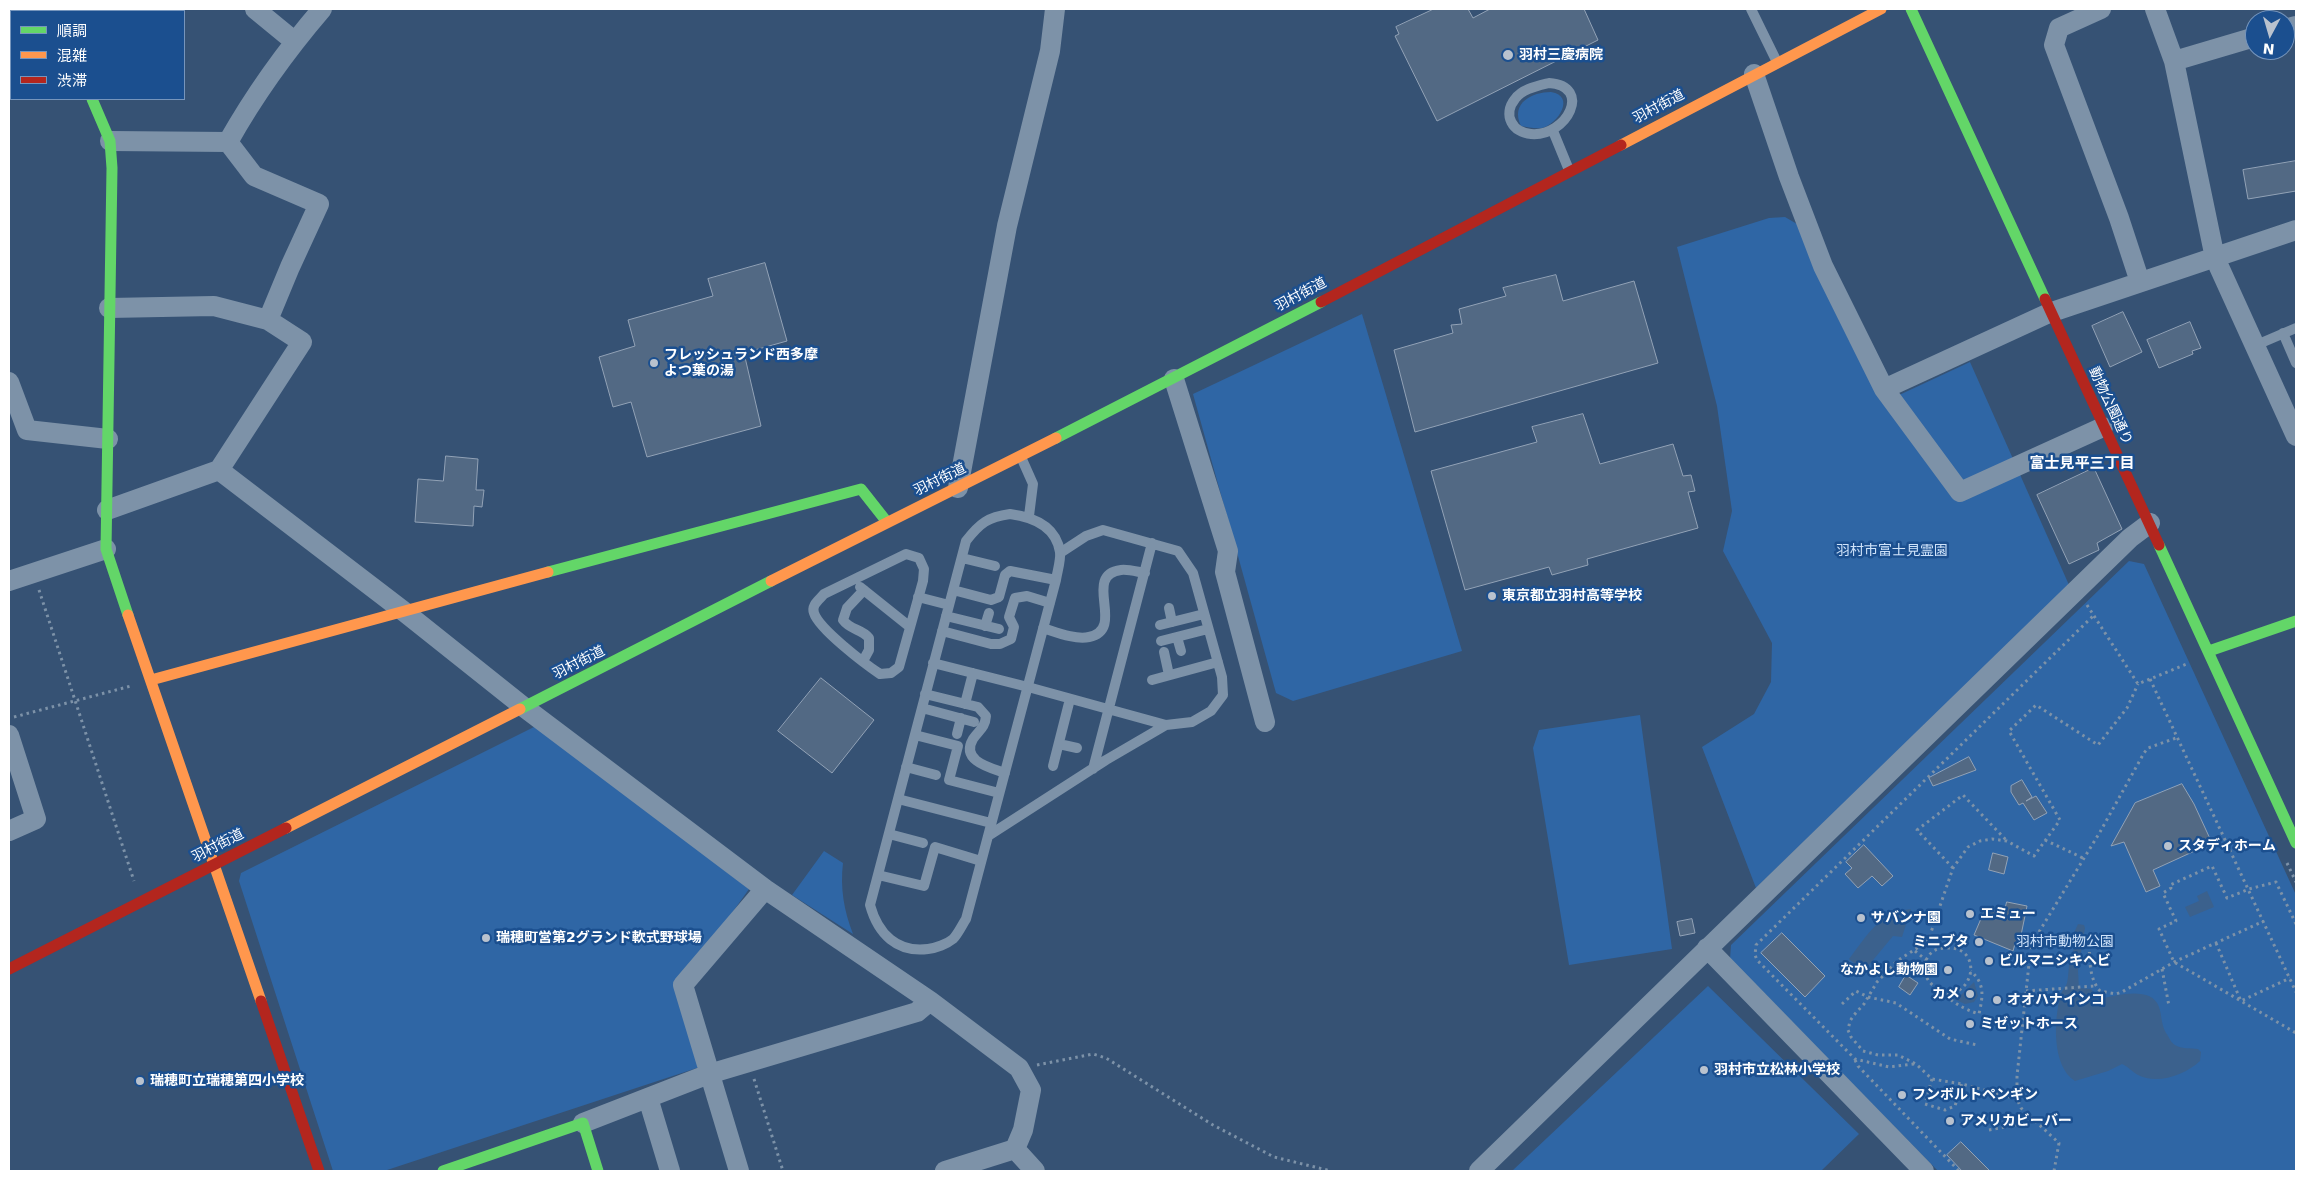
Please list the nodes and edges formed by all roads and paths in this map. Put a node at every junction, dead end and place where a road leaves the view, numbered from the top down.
1 (255, 9) edge
2 (322, 9) edge
3 (1055, 9) edge
4 (1751, 9) edge
5 (1881, 9) edge
6 (1911, 9) edge
7 (2101, 9) edge
8 (2155, 9) edge
9 (2245, 40) edge
10 (294, 41) junction
11 (2174, 61) junction
12 (1777, 62) junction
13 (1754, 74) junction
14 (92, 100) edge
15 (1553, 131) junction
16 (110, 140) junction
17 (228, 142) junction
18 (1569, 171) junction
19 (2296, 230) edge
20 (2214, 258) junction
21 (2140, 282) junction
22 (109, 308) junction
23 (2049, 313) junction
24 (268, 320) junction
25 (2296, 328) edge
26 (2283, 333) junction
27 (2254, 346) junction
28 (2296, 363) edge
29 (1174, 379) junction
30 (9, 382) edge
31 (1884, 390) junction
32 (2103, 427) junction
33 (2296, 436) edge
34 (108, 439) junction
35 (1020, 456) junction
36 (219, 470) junction
37 (958, 488) junction
38 (107, 510) junction
39 (1030, 516) junction
40 (887, 522) junction
41 (2150, 523) junction
42 (1152, 543) junction
43 (106, 550) junction
44 (1060, 553) junction
45 (962, 558) junction
46 (995, 566) dead end
47 (33, 573) junction
48 (1145, 573) junction
49 (852, 580) junction
50 (1056, 580) junction
51 (9, 581) edge
52 (864, 590) junction
53 (953, 590) junction
54 (918, 597) junction
55 (2083, 598) dead end
56 (1050, 603) junction
57 (949, 605) junction
58 (1169, 608) dead end
59 (402, 610) junction
60 (988, 613) dead end
61 (1204, 614) junction
62 (946, 616) junction
63 (2093, 616) junction
64 (2296, 621) edge
65 (1172, 622) junction
66 (1160, 625) dead end
67 (986, 626) junction
68 (910, 627) junction
69 (1043, 628) junction
70 (1000, 629) dead end
71 (1208, 629) junction
72 (942, 631) junction
73 (1177, 637) junction
74 (1161, 640) dead end
75 (1181, 651) dead end
76 (2209, 651) junction
77 (1164, 652) dead end
78 (863, 661) junction
79 (2194, 661) dead end
80 (1218, 662) junction
81 (933, 663) junction
82 (973, 673) junction
83 (1169, 676) junction
84 (2150, 679) junction
85 (151, 680) junction
86 (1152, 680) dead end
87 (2138, 684) junction
88 (1028, 687) junction
89 (925, 694) junction
90 (1070, 699) junction
91 (75, 700) junction
92 (965, 704) junction
93 (525, 708) junction
94 (922, 708) junction
95 (1109, 710) junction
96 (9, 718) edge
97 (961, 718) junction
98 (974, 722) dead end
99 (1264, 722) dead end
100 (1166, 725) junction
101 (958, 734) dead end
102 (9, 735) edge
103 (915, 735) junction
104 (2176, 738) junction
105 (1058, 744) junction
106 (1077, 748) dead end
107 (1053, 766) dead end
108 (906, 767) junction
109 (1093, 769) junction
110 (1005, 773) junction
111 (936, 775) dead end
112 (999, 793) junction
113 (898, 799) junction
114 (992, 823) junction
115 (9, 831) edge
116 (889, 834) junction
117 (988, 836) junction
118 (2045, 840) junction
119 (2007, 841) junction
120 (922, 843) dead end
121 (2296, 843) edge
122 (2284, 855) dead end
123 (2085, 859) junction
124 (982, 860) junction
125 (213, 865) junction
126 (1952, 868) junction
127 (878, 875) junction
128 (2296, 882) edge
129 (765, 888) junction
130 (2249, 889) junction
131 (141, 902) junction
132 (2264, 921) junction
133 (2296, 924) edge
134 (2090, 939) dead end
135 (2216, 943) junction
136 (1707, 948) junction
137 (1915, 951) junction
138 (1926, 960) junction
139 (2174, 962) junction
140 (9, 969) edge
141 (2162, 969) junction
142 (1971, 971) junction
143 (2290, 978) junction
144 (2095, 986) junction
145 (2026, 991) junction
146 (2296, 992) edge
147 (1944, 995) junction
148 (1868, 997) junction
149 (2241, 1001) junction
150 (930, 1002) junction
151 (1842, 1004) dead end
152 (2169, 1006) dead end
153 (2296, 1033) edge
154 (1977, 1045) dead end
155 (1855, 1059) junction
156 (750, 1062) junction
157 (1916, 1064) junction
158 (1034, 1065) dead end
159 (709, 1074) junction
160 (1932, 1079) junction
161 (1962, 1084) junction
162 (648, 1098) junction
163 (2017, 1099) junction
164 (2035, 1121) junction
165 (583, 1124) junction
166 (1989, 1130) dead end
167 (1015, 1149) junction
168 (1482, 1170) edge
169 (319, 1171) edge
170 (443, 1171) edge
171 (598, 1171) edge
172 (670, 1171) edge
173 (739, 1171) edge
174 (782, 1171) edge
175 (945, 1171) edge
176 (1035, 1171) edge
177 (1331, 1171) edge
178 (1924, 1171) edge
179 (1959, 1171) edge
180 (2054, 1171) edge

1 - 10 street
2 - 10 street
3 - 37 street
4 - 12 lane
5 - 12 street, 羽村街道
6 - 23 street, 動物公園通り
7 - 21 street
8 - 11 street
9 - 11 street
10 - 17 street
11 - 20 street
12 - 13 street, 羽村街道
13 - 18 street, 羽村街道
13 - 31 street
14 - 16 street
15 - 15 lane
15 - 18 lane
16 - 17 street
16 - 22 street
17 - 24 street
18 - 29 street, 羽村街道
19 - 20 street
20 - 21 street
20 - 27 street
21 - 23 street
22 - 24 street
22 - 34 street
23 - 31 street
23 - 32 street, 動物公園通り
24 - 36 street
25 - 26 lane
26 - 27 lane
26 - 28 lane
27 - 33 street
29 - 35 street, 羽村街道
29 - 99 street
30 - 34 street
31 - 32 street
32 - 41 street, 動物公園通り
34 - 38 street
35 - 37 street, 羽村街道
35 - 39 lane
36 - 38 street
36 - 59 street
37 - 40 street, 羽村街道
38 - 43 street
39 - 44 lane
39 - 45 lane
40 - 59 street
40 - 93 street, 羽村街道
41 - 76 street, 動物公園通り
41 - 136 street
42 - 44 lane
42 - 48 lane
42 - 61 lane
43 - 47 street
43 - 85 street
44 - 50 lane
45 - 46 lane
45 - 53 lane
47 - 51 street
47 - 91 path
48 - 69 lane
48 - 95 lane
49 - 52 lane
49 - 54 lane
49 - 78 lane
50 - 53 lane
50 - 56 lane
52 - 68 lane
52 - 78 lane
53 - 57 lane
54 - 57 lane
54 - 68 lane
55 - 63 path
56 - 69 lane
56 - 72 lane
57 - 62 lane
58 - 65 lane
59 - 85 street
59 - 93 street
60 - 67 lane
61 - 65 lane
61 - 71 lane
62 - 67 lane
62 - 72 lane
63 - 87 path
63 - 155 path
64 - 76 street
65 - 66 lane
67 - 70 lane
68 - 78 lane
69 - 88 lane
71 - 73 lane
71 - 80 lane
72 - 81 lane
73 - 74 lane
73 - 75 lane
76 - 121 street, 動物公園通り
77 - 83 lane
79 - 84 path
80 - 83 lane
80 - 100 lane
81 - 82 lane
81 - 89 lane
82 - 88 lane
82 - 92 lane
83 - 86 lane
84 - 87 path
84 - 104 path
85 - 91 path
85 - 125 street
87 - 118 path
88 - 90 lane
88 - 110 lane
89 - 92 lane
89 - 94 lane
90 - 95 lane
90 - 105 lane
91 - 96 path
91 - 131 path
92 - 110 lane
93 - 125 street, 羽村街道
93 - 129 street
94 - 97 lane
94 - 103 lane
95 - 100 lane
95 - 109 lane
97 - 98 lane
97 - 101 lane
100 - 109 lane
102 - 115 street
103 - 108 lane
103 - 112 lane
104 - 123 path
104 - 130 path
105 - 106 lane
105 - 107 lane
108 - 111 lane
108 - 113 lane
109 - 117 lane
110 - 112 lane
112 - 114 lane
113 - 114 lane
113 - 116 lane
114 - 117 lane
116 - 120 lane
116 - 127 lane
117 - 124 lane
118 - 119 path
118 - 123 path
119 - 126 path
119 - 126 path
122 - 128 path
123 - 145 path
124 - 127 lane
124 - 127 lane
125 - 131 street, 羽村街道
125 - 169 street
126 - 137 path
129 - 150 street
129 - 159 street
130 - 132 path
130 - 133 path
130 - 139 path
131 - 140 street, 羽村街道
132 - 135 path
132 - 143 path
134 - 144 path
135 - 139 path
135 - 149 path
136 - 168 street
136 - 178 street
137 - 138 path
137 - 148 path
138 - 142 path
138 - 147 path
139 - 141 path
139 - 149 path
141 - 144 path
141 - 152 path
142 - 147 path
142 - 147 path
143 - 146 path
143 - 149 path
144 - 145 path
145 - 163 path
148 - 151 path
148 - 154 path
148 - 157 path
149 - 153 path
150 - 156 street
150 - 167 street
155 - 157 path
155 - 179 path
156 - 159 street
156 - 174 path
157 - 160 path
158 - 177 path
159 - 162 street
159 - 173 street
160 - 161 path
160 - 161 path
161 - 163 path
162 - 165 street
162 - 172 street
163 - 164 path
164 - 166 path
164 - 180 path
165 - 170 street
165 - 171 street
167 - 175 street
167 - 176 street

